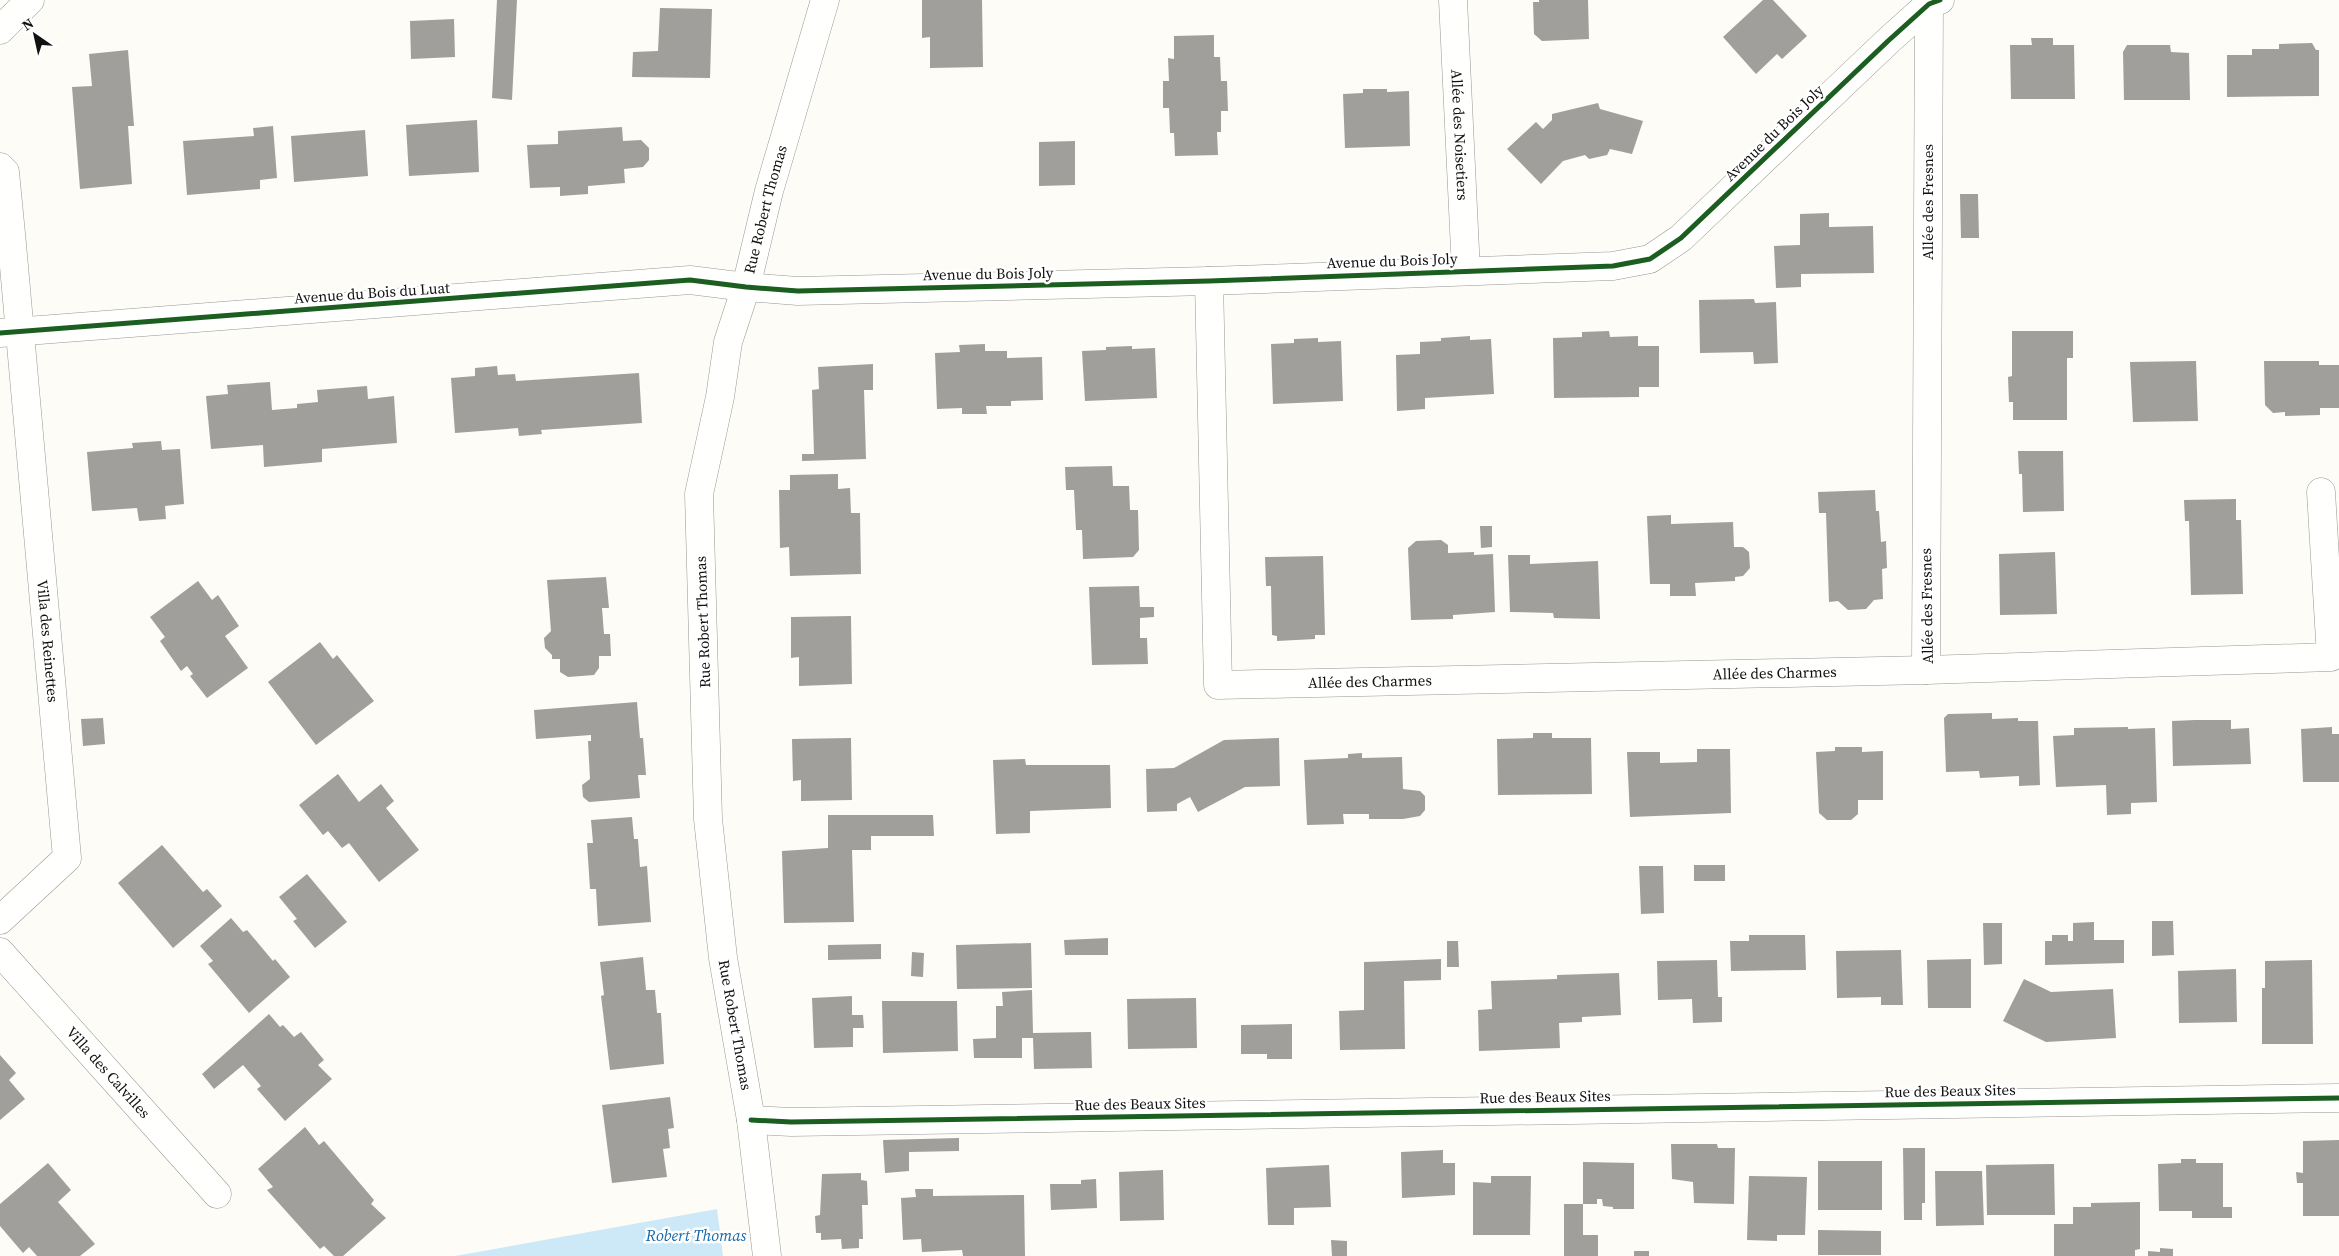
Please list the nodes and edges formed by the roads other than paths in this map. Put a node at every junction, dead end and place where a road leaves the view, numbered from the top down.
1 (30, 0) edge
2 (825, 0) edge
3 (1453, 0) edge
4 (1932, 1) edge
5 (0, 30) edge
6 (0, 167) edge
7 (1466, 271) junction
8 (1209, 281) junction
9 (746, 288) junction
10 (10, 332) edge
11 (2321, 492) dead end
12 (1926, 670) junction
13 (0, 920) edge
14 (0, 952) edge
15 (2339, 1098) edge
16 (751, 1120) junction
17 (217, 1194) dead end
18 (767, 1256) edge

1 - 5 street
2 - 9 street, Rue Robert Thomas
3 - 7 street, Allée des Noisetiers
4 - 7 street, Avenue du Bois Joly
4 - 12 street, Allée des Fresnes
6 - 10 street
7 - 8 street, Avenue du Bois Joly
8 - 9 street, Avenue du Bois Joly
8 - 12 street, Allée des Charmes
9 - 10 street, Avenue du Bois du Luat
9 - 16 street, Rue Robert Thomas
10 - 13 street, Villa des Reinettes
11 - 12 street, Allée des Fresnes
14 - 17 street, Villa des Calvilles
15 - 16 street, Rue des Beaux Sites
16 - 18 street, Rue Robert Thomas

